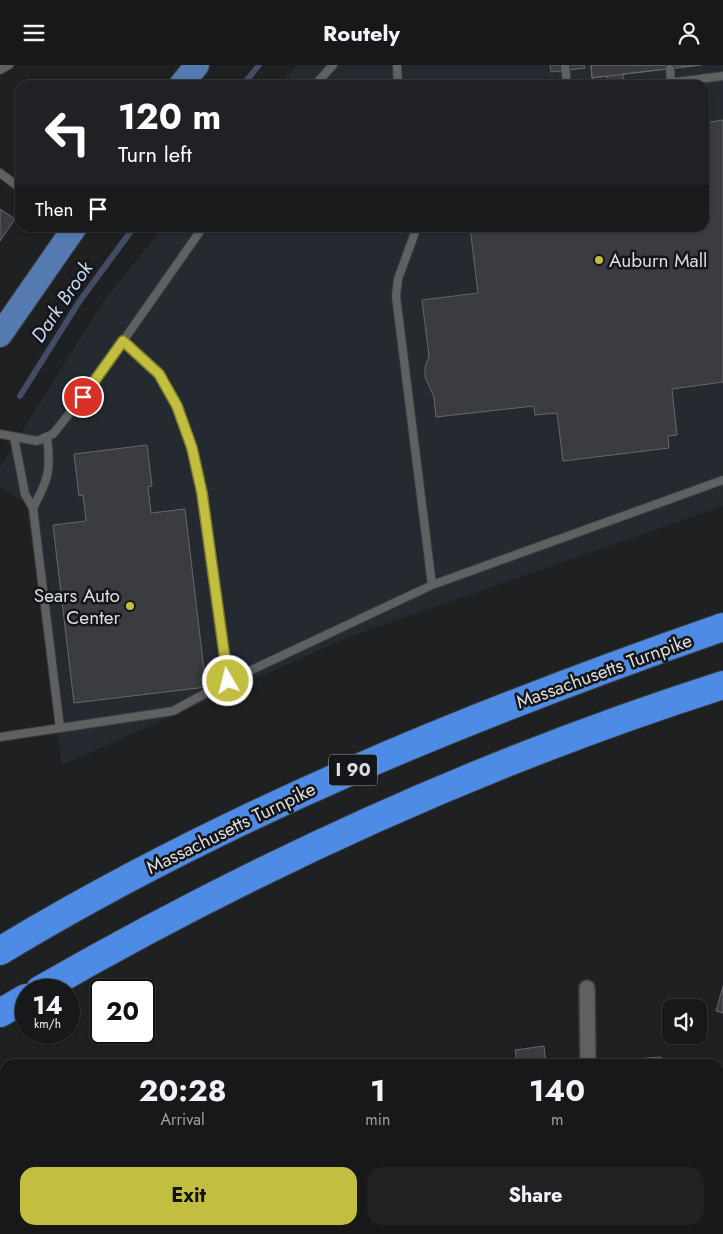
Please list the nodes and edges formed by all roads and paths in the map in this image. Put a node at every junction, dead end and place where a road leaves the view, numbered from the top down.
1 (8, 65) edge
2 (197, 65) edge
3 (333, 65) edge
4 (397, 65) edge
5 (565, 65) edge
6 (670, 69) dead end
7 (0, 70) edge
8 (723, 76) edge
9 (184, 80) edge
10 (322, 80) edge
11 (398, 80) edge
12 (566, 80) edge
13 (671, 80) edge
14 (693, 80) edge
15 (0, 173) edge
16 (15, 184) edge
17 (72, 232) edge
18 (199, 232) edge
19 (415, 232) edge
20 (0, 335) edge
21 (123, 341) junction
22 (0, 434) edge
23 (14, 437) junction
24 (47, 437) junction
25 (723, 480) edge
26 (33, 508) junction
27 (432, 585) junction
28 (723, 627) edge
29 (228, 681) junction
30 (723, 685) edge
31 (60, 728) junction
32 (0, 737) edge
33 (0, 951) edge
34 (60, 979) edge
35 (587, 988) dead end
36 (15, 1004) edge
37 (0, 1013) edge
38 (588, 1059) edge

1 - 7 lane
2 - 9 main road
3 - 10 lane
4 - 11 lane
5 - 12 lane
6 - 13 lane
8 - 14 lane
15 - 16 lane
17 - 20 main road
18 - 21 lane
19 - 27 lane
21 - 24 lane
21 - 29 lane
22 - 23 lane
23 - 24 lane
23 - 26 lane
24 - 26 lane
25 - 27 lane
26 - 31 lane
27 - 29 lane
28 - 33 highway, Massachusetts Turnpike / I 90
29 - 31 lane
30 - 34 highway
31 - 32 lane
35 - 38 street
36 - 37 highway

